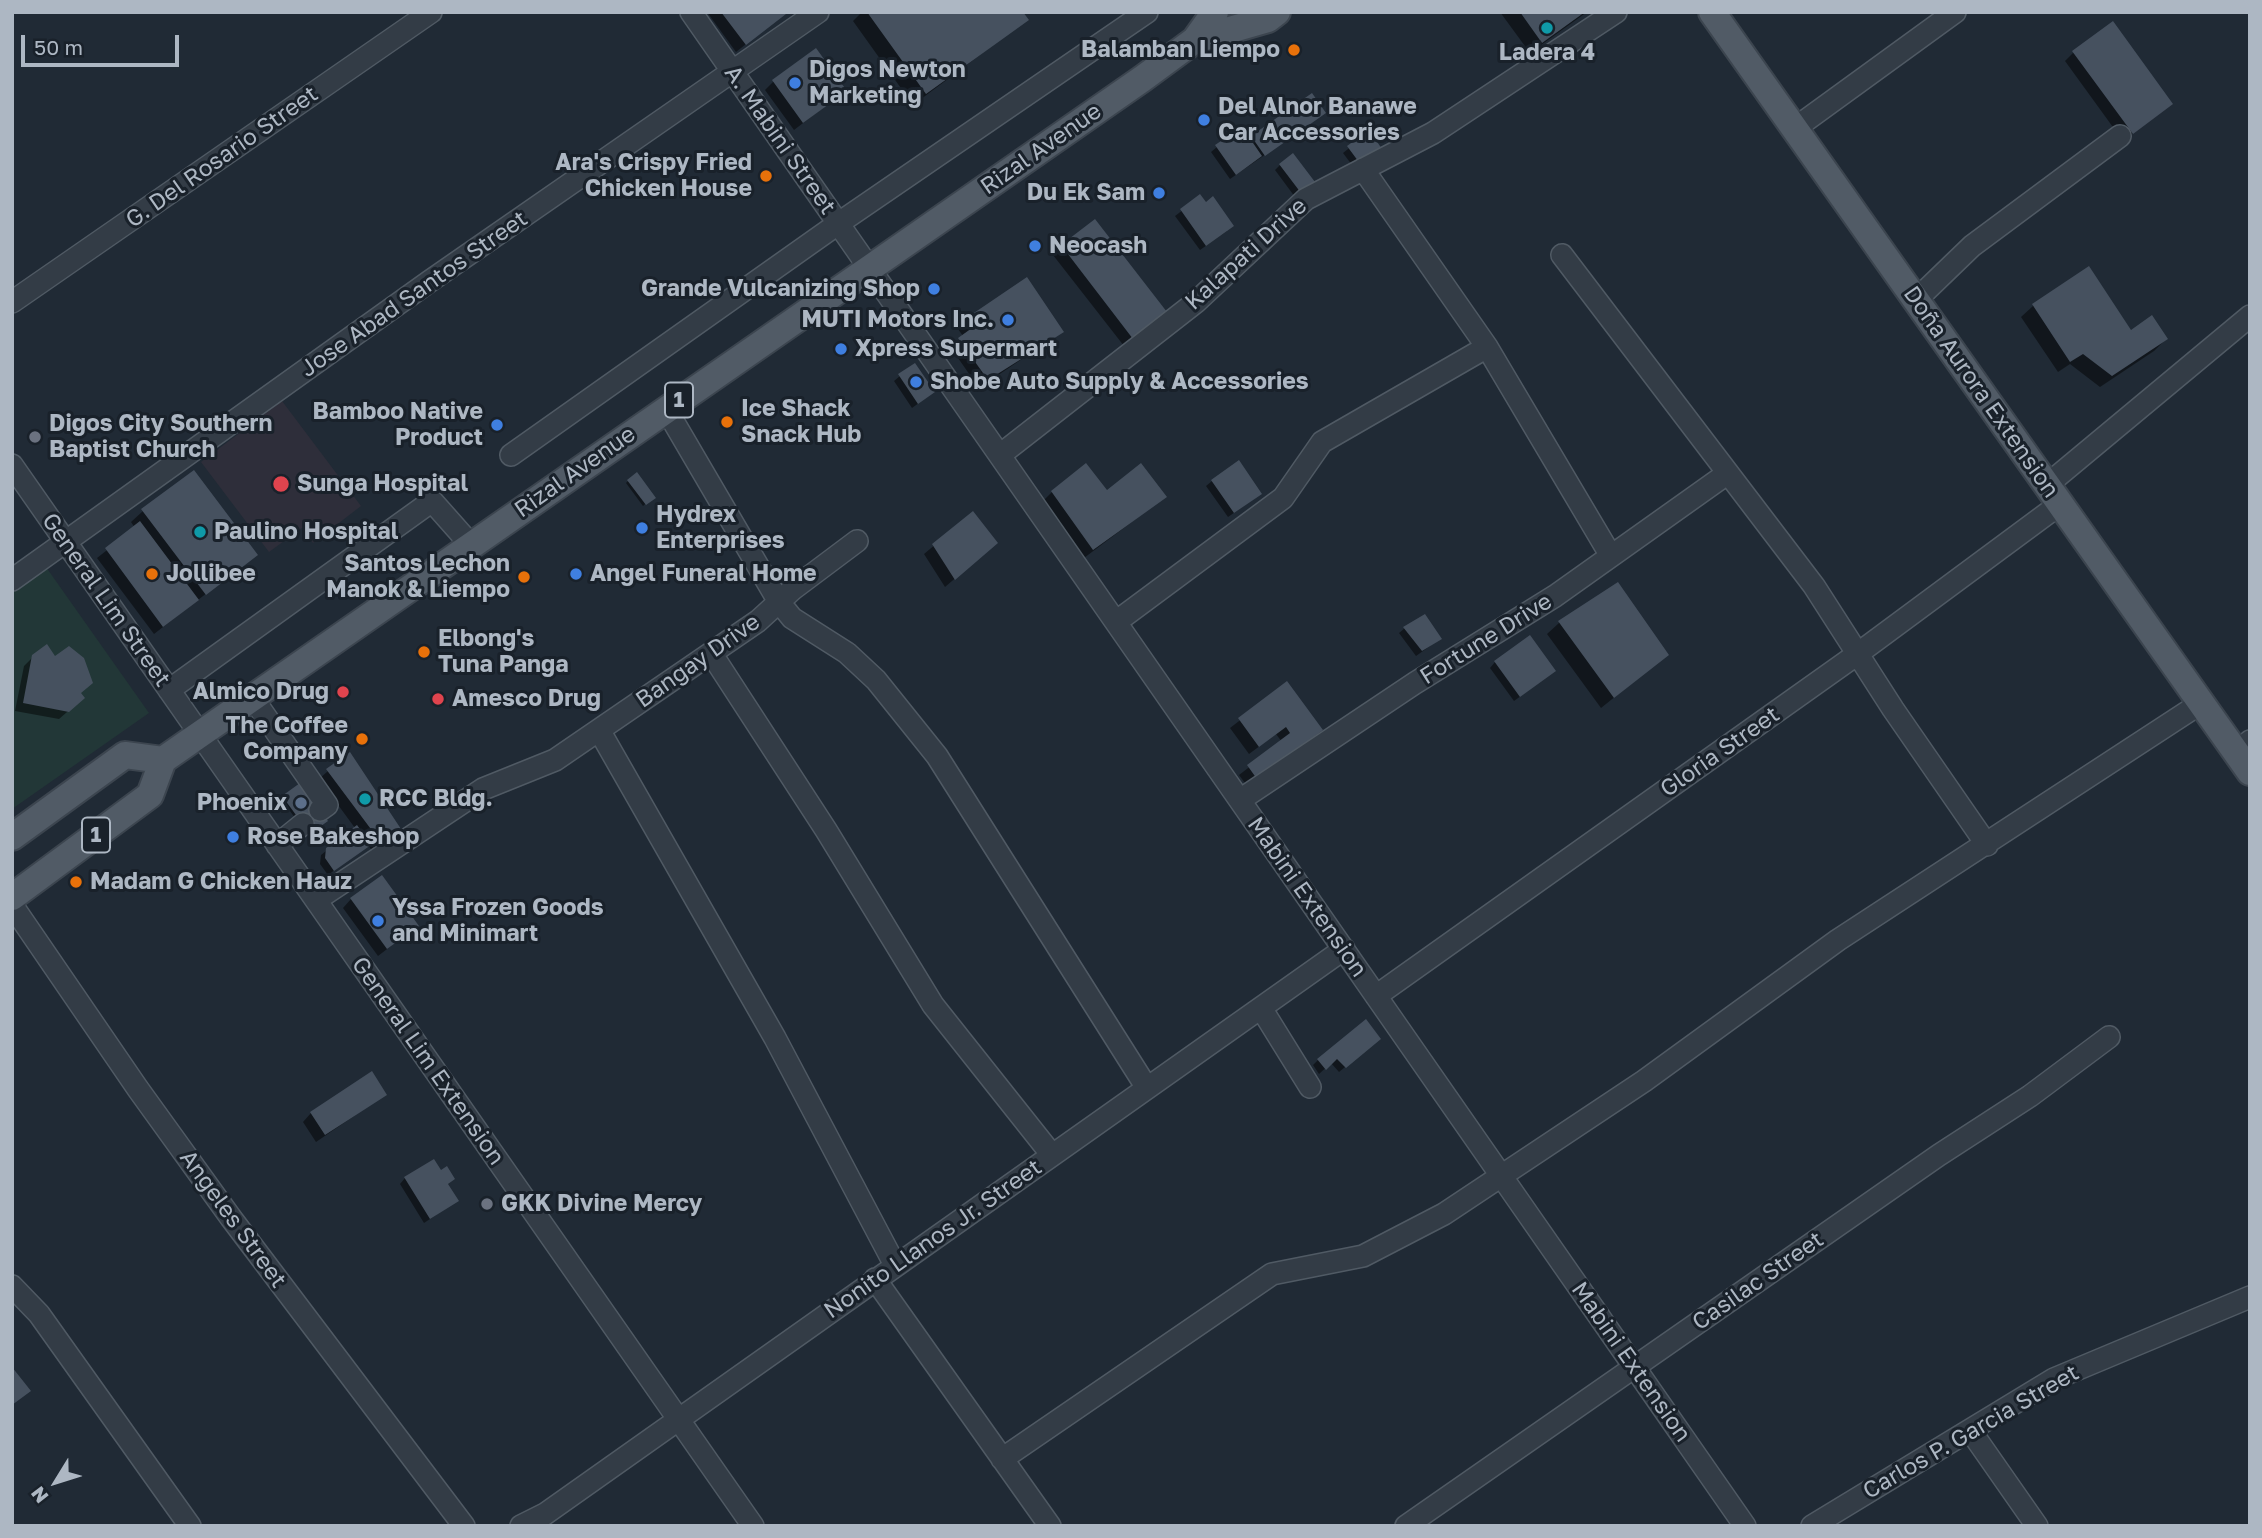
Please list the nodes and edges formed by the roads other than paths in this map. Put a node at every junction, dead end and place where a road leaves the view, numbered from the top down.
1 (431, 12) edge
2 (691, 12) edge
3 (818, 12) edge
4 (1147, 12) edge
5 (1215, 12) edge
6 (1277, 12) edge
7 (1616, 12) edge
8 (1712, 12) edge
9 (1955, 12) edge
10 (1195, 40) junction
11 (732, 71) junction
12 (1794, 129) junction
13 (2120, 136) dead end
14 (1363, 169) junction
15 (839, 223) junction
16 (1562, 255) dead end
17 (870, 267) junction
18 (1916, 300) junction
19 (12, 302) edge
20 (2250, 316) edge
21 (1487, 347) junction
22 (666, 409) junction
23 (511, 455) dead end
24 (1000, 455) junction
25 (12, 465) edge
26 (1728, 473) junction
27 (2054, 495) junction
28 (857, 541) dead end
29 (66, 543) junction
30 (471, 545) junction
31 (1611, 556) junction
32 (12, 580) edge
33 (779, 602) junction
34 (1116, 622) junction
35 (711, 653) junction
36 (1856, 655) junction
37 (169, 690) junction
38 (253, 697) junction
39 (2201, 703) junction
40 (599, 730) junction
41 (200, 734) junction
42 (2246, 755) edge
43 (163, 760) junction
44 (1240, 800) junction
45 (320, 810) dead end
46 (303, 824) dead end
47 (12, 837) edge
48 (277, 845) junction
49 (1987, 845) junction
50 (12, 897) edge
51 (316, 900) junction
52 (12, 905) edge
53 (1344, 949) junction
54 (1376, 996) junction
55 (1261, 1007) junction
56 (2109, 1037) dead end
57 (1310, 1087) dead end
58 (1147, 1088) junction
59 (1052, 1155) junction
60 (1502, 1176) junction
61 (895, 1265) junction
62 (875, 1279) junction
63 (12, 1286) edge
64 (2250, 1297) edge
65 (1635, 1367) junction
66 (678, 1418) junction
67 (1970, 1430) junction
68 (1002, 1459) junction
69 (190, 1526) edge
70 (464, 1526) edge
71 (521, 1526) edge
72 (753, 1526) edge
73 (1050, 1526) edge
74 (1406, 1526) edge
75 (1745, 1526) edge
76 (1812, 1526) edge
77 (2038, 1526) edge

1 - 19 street, G. Del Rosario Street
2 - 11 street, A. Mabini Street
3 - 11 street, Jose Abad Santos Street
4 - 15 street
5 - 10 main road, Rizal Avenue / 1
6 - 10 main road, Rizal Avenue / 1
7 - 14 street, Kalapati Drive
8 - 12 main road, Doña Aurora Extension
9 - 12 street
10 - 17 main road, Rizal Avenue / 1
11 - 15 street, A. Mabini Street
11 - 29 street, Jose Abad Santos Street
12 - 18 main road, Doña Aurora Extension
13 - 18 street
14 - 21 street
14 - 24 street, Kalapati Drive
15 - 17 street, A. Mabini Street
15 - 23 street
16 - 26 street
17 - 22 main road, Rizal Avenue / 1
17 - 24 street, Mabini Extension
18 - 27 main road, Doña Aurora Extension
20 - 27 street, Gloria Street
21 - 31 street
21 - 34 street
22 - 30 main road, Rizal Avenue / 1
22 - 33 street
24 - 34 street, Mabini Extension
25 - 29 street, General Lim Street
26 - 31 street, Fortune Drive
26 - 36 street
27 - 36 street, Gloria Street
27 - 39 main road, Doña Aurora Extension
28 - 33 street, Bangay Drive
29 - 32 street, Jose Abad Santos Street
29 - 37 street, General Lim Street
30 - 37 street
30 - 38 main road, Rizal Avenue / 1
31 - 44 street, Fortune Drive
33 - 35 street, Bangay Drive
33 - 58 street
34 - 44 street, Mabini Extension
35 - 40 street, Bangay Drive
35 - 59 street
36 - 49 street
36 - 54 street, Gloria Street
37 - 41 street, General Lim Street
38 - 41 main road, Rizal Avenue / 1
38 - 45 street
39 - 42 main road, Doña Aurora Extension
39 - 49 street
40 - 51 street, Bangay Drive
40 - 61 street
41 - 43 main road, Rizal Avenue / 1
41 - 48 street, General Lim Extension
43 - 47 main road, 1
43 - 50 main road, 1
44 - 53 street, Mabini Extension
46 - 48 street
48 - 51 street, General Lim Extension
49 - 60 street
51 - 66 street, General Lim Extension
52 - 70 street, Angeles Street
53 - 54 street, Mabini Extension
53 - 55 street, Nonito Llanos Jr. Street
54 - 60 street, Mabini Extension
55 - 57 street
55 - 58 street, Nonito Llanos Jr. Street
56 - 65 street, Casilac Street
58 - 59 street, Nonito Llanos Jr. Street
59 - 61 street, Nonito Llanos Jr. Street
60 - 65 street, Mabini Extension
60 - 68 street
61 - 62 street, Nonito Llanos Jr. Street
62 - 66 street, Nonito Llanos Jr. Street
62 - 68 street
63 - 69 street
64 - 67 street, Carlos P. Garcia Street
65 - 74 street, Casilac Street
65 - 75 street, Mabini Extension
66 - 71 street, Nonito Llanos Jr. Street
66 - 72 street, General Lim Extension
67 - 76 street, Carlos P. Garcia Street
67 - 77 street
68 - 73 street

